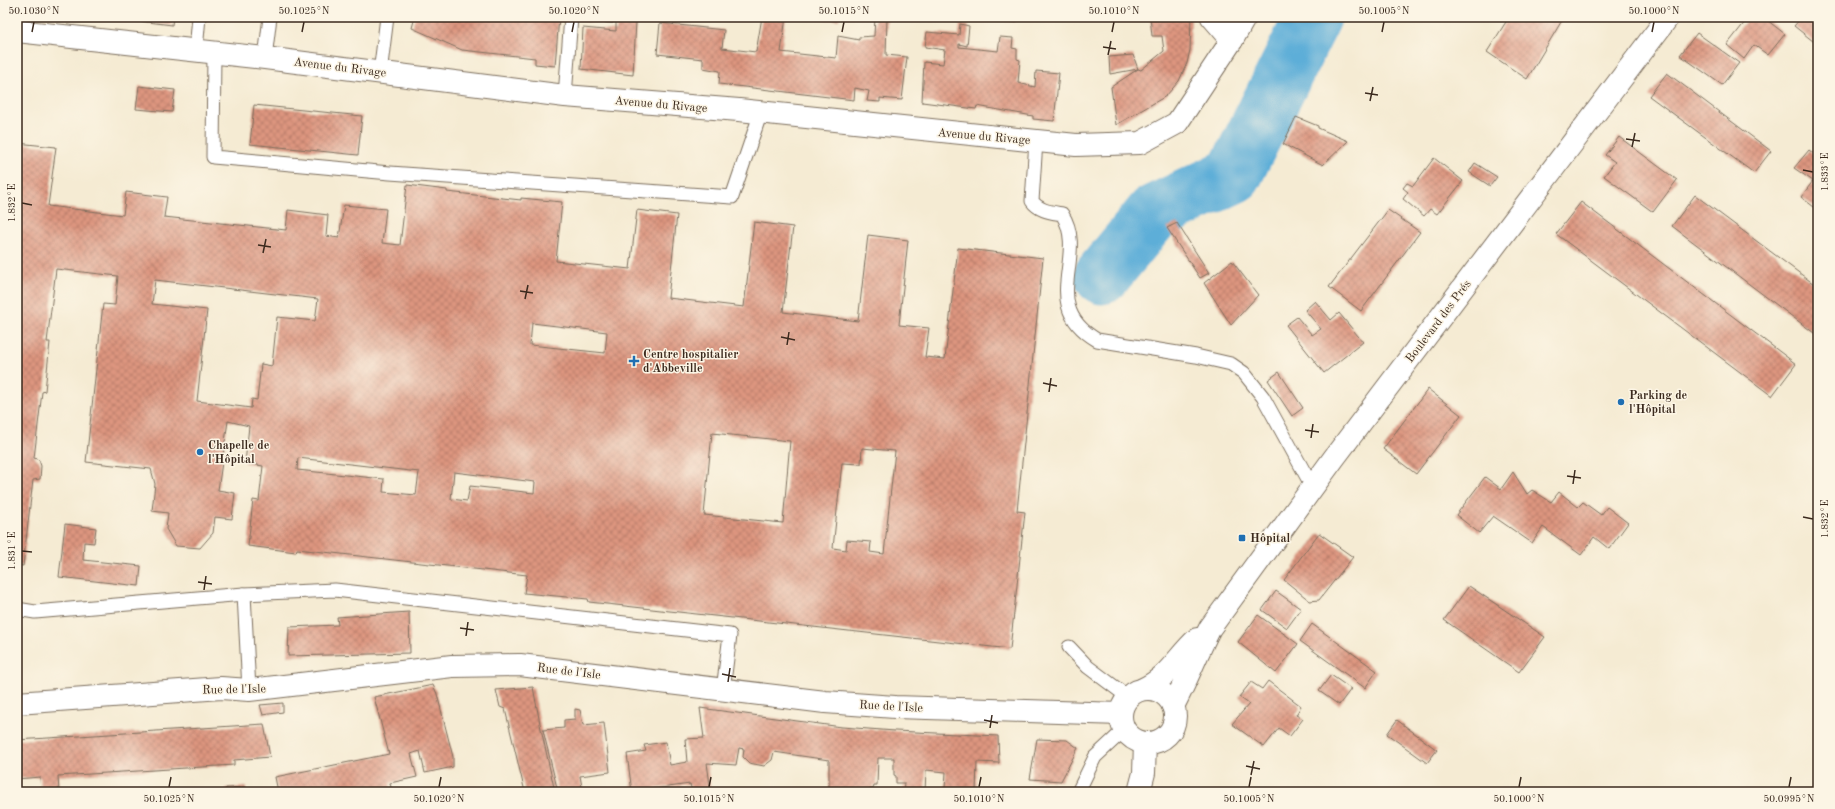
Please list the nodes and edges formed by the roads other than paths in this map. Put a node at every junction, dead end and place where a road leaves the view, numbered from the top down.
1 (199, 17) edge
2 (270, 17) edge
3 (387, 17) edge
4 (571, 17) edge
5 (1212, 17) edge
6 (1245, 17) edge
7 (1668, 17) edge
8 (18, 26) edge
9 (1232, 40) junction
10 (205, 51) junction
11 (265, 58) junction
12 (380, 73) junction
13 (565, 96) junction
14 (761, 112) junction
15 (1036, 141) junction
16 (1313, 488) junction
17 (244, 594) junction
18 (17, 609) edge
19 (1210, 628) junction
20 (1069, 647) dead end
21 (249, 690) junction
22 (723, 690) junction
23 (17, 703) edge
24 (1173, 706) junction
25 (1129, 707) junction
26 (1145, 743) junction
27 (1078, 792) edge
28 (1139, 792) edge

1 - 10 lane
2 - 11 lane
3 - 12 lane
4 - 13 lane
5 - 9 street
6 - 9 street, Avenue du Rivage
7 - 16 street, Boulevard des Prés
8 - 10 street, Avenue du Rivage
9 - 15 street, Avenue du Rivage
10 - 11 street, Avenue du Rivage
10 - 14 lane
11 - 12 street, Avenue du Rivage
12 - 13 street, Avenue du Rivage
13 - 14 street, Avenue du Rivage
14 - 15 street, Avenue du Rivage
15 - 16 lane
16 - 19 street, Boulevard des Prés
17 - 18 lane
17 - 21 lane
17 - 22 lane
19 - 24 street, Boulevard des Prés
19 - 25 street, Boulevard des Prés
20 - 25 lane
21 - 22 street, Rue de l'Isle
21 - 23 street, Rue de l'Isle
22 - 25 street, Rue de l'Isle
24 - 25 street
24 - 26 street
25 - 26 street
25 - 27 lane
26 - 28 street

